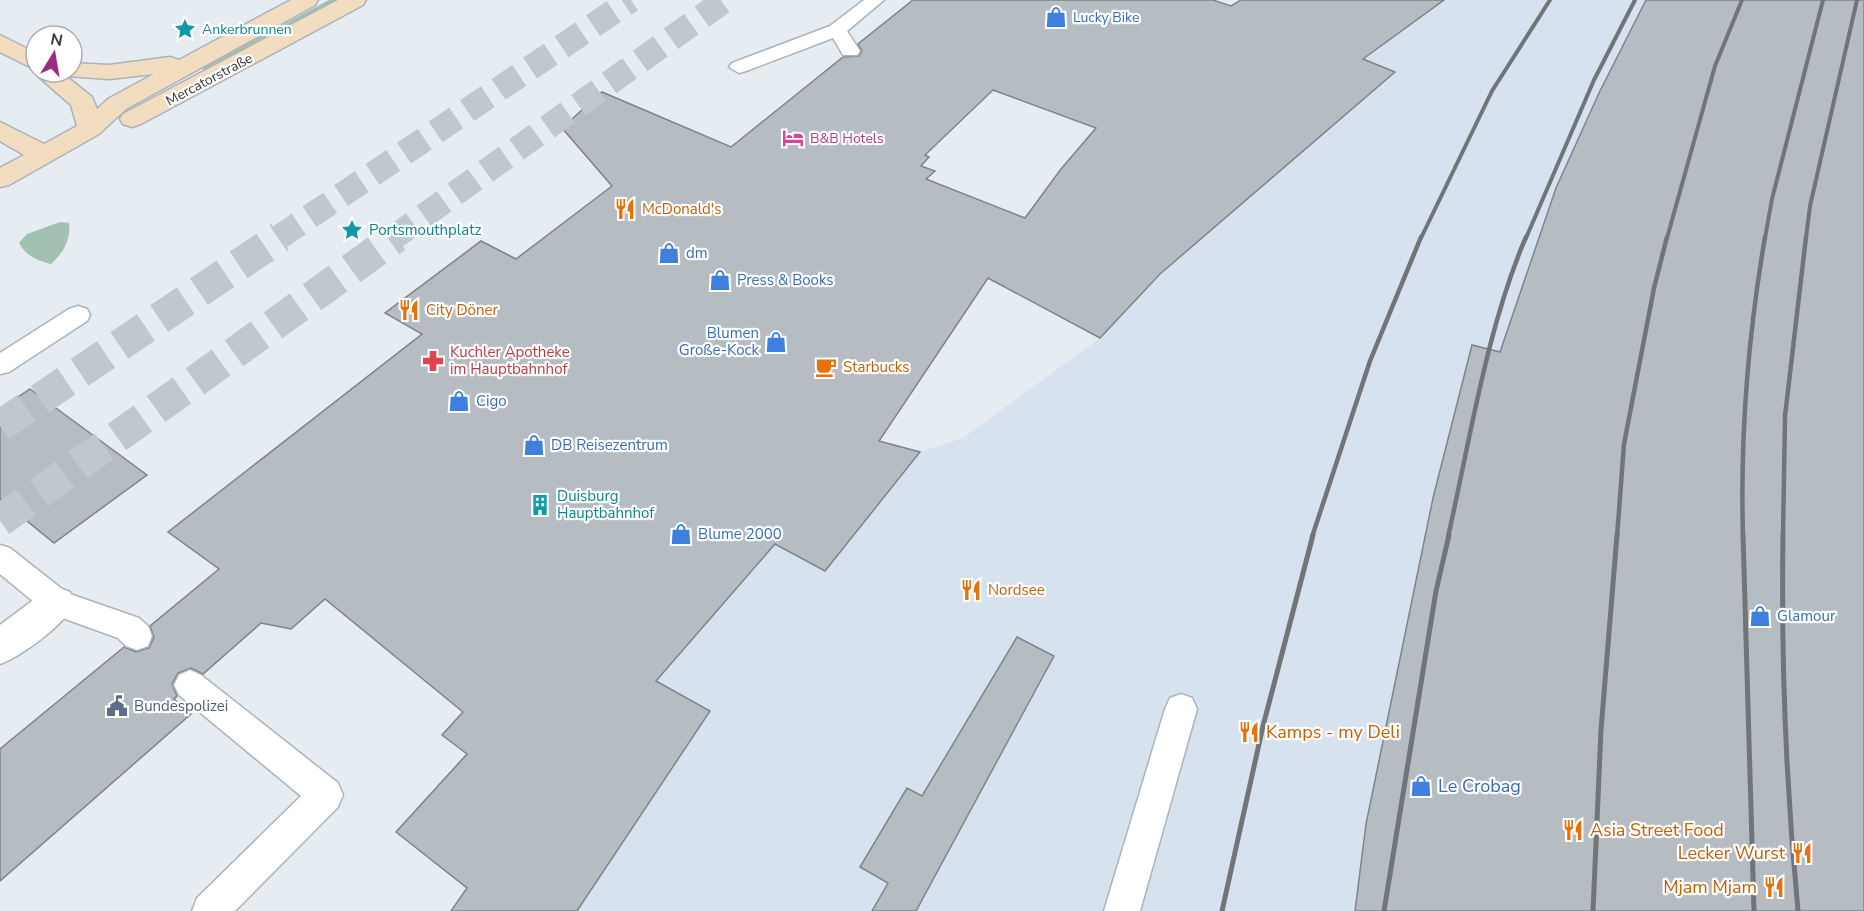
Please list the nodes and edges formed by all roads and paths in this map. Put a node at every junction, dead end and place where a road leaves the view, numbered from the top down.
1 (307, 0) edge
2 (355, 0) edge
3 (875, 0) edge
4 (837, 30) junction
5 (0, 42) edge
6 (850, 51) dead end
7 (24, 56) edge
8 (198, 59) junction
9 (739, 67) dead end
10 (84, 72) edge
11 (61, 84) edge
12 (90, 129) junction
13 (0, 130) edge
14 (44, 155) junction
15 (0, 179) edge
16 (78, 315) dead end
17 (0, 365) edge
18 (0, 557) edge
19 (57, 603) junction
20 (137, 636) dead end
21 (0, 647) edge
22 (190, 685) dead end
23 (1181, 709) dead end
24 (210, 911) edge
25 (1122, 911) edge

1 - 8 main road, Mercatorstraße
2 - 12 main road, Mercatorstraße
3 - 4 lane
4 - 6 lane
4 - 9 lane
5 - 7 main road
8 - 10 main road
8 - 12 main road, Mercatorstraße
11 - 12 main road
12 - 14 main road, Mercatorstraße
13 - 14 main road
14 - 15 main road, Mercatorstraße
16 - 17 lane
18 - 19 lane
19 - 20 lane
19 - 21 street
22 - 24 lane
23 - 25 lane

